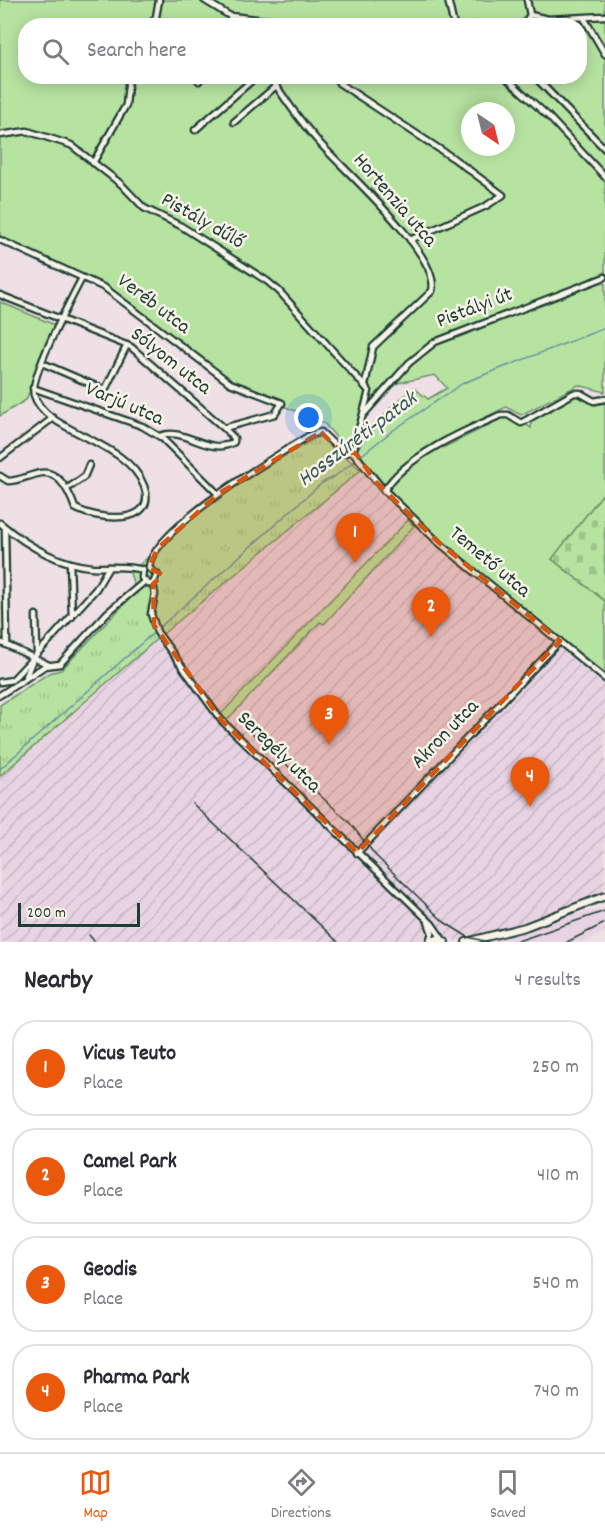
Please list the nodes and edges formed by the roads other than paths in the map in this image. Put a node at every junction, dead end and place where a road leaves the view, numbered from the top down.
1 (159, 0) edge
2 (204, 0) edge
3 (448, 0) edge
4 (527, 0) edge
5 (530, 15) junction
6 (230, 16) joint
7 (605, 16) edge
8 (155, 18) edge
9 (248, 18) edge
10 (452, 18) edge
11 (528, 18) edge
12 (544, 18) edge
13 (584, 18) edge
14 (587, 23) edge
15 (605, 54) edge
16 (128, 84) edge
17 (248, 84) edge
18 (339, 84) dead end
19 (513, 84) edge
20 (542, 84) edge
21 (276, 86) joint
22 (234, 122) dead end
23 (195, 130) dead end
24 (0, 135) edge
25 (605, 149) edge
26 (93, 163) junction
27 (605, 177) edge
28 (0, 240) edge
29 (410, 240) junction
30 (605, 277) edge
31 (82, 278) junction
32 (0, 295) edge
33 (62, 319) junction
34 (127, 345) junction
35 (42, 363) junction
36 (364, 385) junction
37 (33, 388) junction
38 (369, 396) junction
39 (605, 399) edge
40 (377, 401) junction
41 (364, 414) junction
42 (53, 418) junction
43 (225, 428) junction
44 (160, 436) junction
45 (355, 454) junction
46 (0, 458) edge
47 (89, 465) dead end
48 (0, 476) edge
49 (68, 488) junction
50 (384, 491) junction
51 (218, 494) junction
52 (0, 524) edge
53 (5, 528) junction
54 (70, 563) junction
55 (109, 567) junction
56 (149, 568) junction
57 (142, 573) junction
58 (145, 581) junction
59 (153, 584) junction
60 (36, 615) dead end
61 (72, 617) junction
62 (560, 641) junction
63 (0, 642) edge
64 (7, 645) junction
65 (36, 655) junction
66 (49, 665) junction
67 (25, 679) junction
68 (605, 679) edge
69 (0, 682) edge
70 (0, 695) edge
71 (357, 853) junction
72 (605, 896) edge
73 (427, 920) junction
74 (444, 941) edge
75 (429, 942) edge
76 (470, 942) edge

1 - 8 street
2 - 6 street
3 - 10 street
4 - 5 street
5 - 11 street
5 - 12 street
6 - 9 street
7 - 13 street
14 - 15 street
16 - 26 street
17 - 23 street
18 - 29 street
19 - 27 street
20 - 25 street
21 - 22 street
21 - 29 street, Hortenzia utca
24 - 26 street, Pistály dűlő
26 - 36 street, Pistály dűlő
28 - 31 street, Veréb utca
29 - 36 street, Hortenzia utca
30 - 40 street, Pistályi út
31 - 33 street
31 - 43 street, Veréb utca
32 - 33 street, Sólyom utca
33 - 34 street, Sólyom utca
33 - 35 street
34 - 35 street
34 - 43 street, Sólyom utca
35 - 37 street
36 - 38 street
37 - 42 street
37 - 44 street, Varjú utca
38 - 40 street
38 - 41 street
39 - 50 street
40 - 41 street, Pistályi út
41 - 45 street
42 - 46 street
42 - 49 street
43 - 44 street
44 - 51 street, Varjú utca
45 - 50 street, Temető utca
45 - 51 street
47 - 49 street
48 - 49 street
50 - 62 street, Temető utca
51 - 56 street
52 - 53 street
53 - 54 street
53 - 64 street
54 - 55 street
54 - 61 street
55 - 57 street
55 - 61 street
56 - 57 street
56 - 59 street, Seregély utca
57 - 58 street
58 - 59 street
58 - 66 street
59 - 71 street, Seregély utca
60 - 65 street
61 - 65 street
62 - 68 street, Temető utca
62 - 71 street, Akron utca
63 - 64 street
64 - 65 street
65 - 66 street
65 - 67 street
65 - 69 street
66 - 67 street
67 - 70 street
71 - 73 street, Seregély utca
72 - 76 street
73 - 74 street, Seregély utca
73 - 75 street
74 - 75 street

